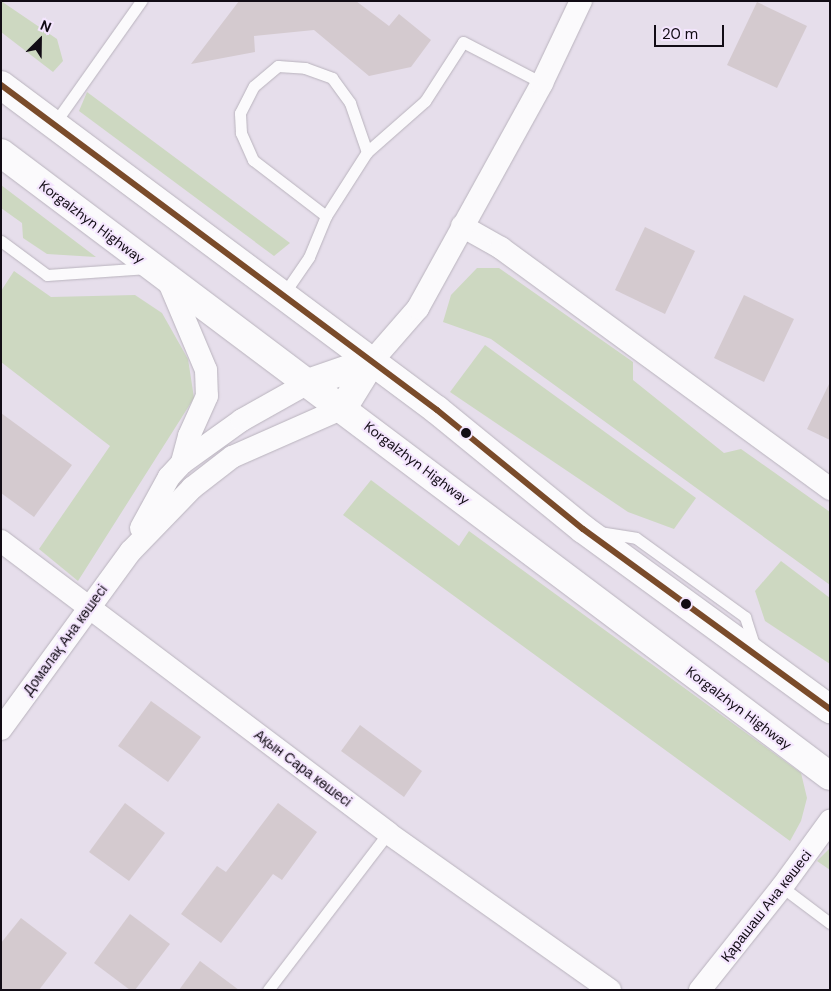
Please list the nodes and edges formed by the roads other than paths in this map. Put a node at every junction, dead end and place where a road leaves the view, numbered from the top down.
1 (141, 1) edge
2 (581, 1) edge
3 (542, 83) junction
4 (1, 85) edge
5 (54, 124) junction
6 (367, 152) junction
7 (1, 153) edge
8 (326, 216) junction
9 (462, 226) junction
10 (1, 241) edge
11 (160, 274) junction
12 (282, 295) junction
13 (372, 361) junction
14 (308, 383) junction
15 (343, 408) junction
16 (182, 463) junction
17 (830, 489) edge
18 (1, 541) edge
19 (130, 551) junction
20 (89, 606) junction
21 (830, 709) edge
22 (1, 730) edge
23 (830, 776) edge
24 (830, 821) edge
25 (388, 833) junction
26 (782, 887) junction
27 (830, 923) edge
28 (268, 990) edge
29 (610, 990) edge
30 (700, 990) edge

1 - 5 lane
2 - 3 street
3 - 6 lane
3 - 9 street
4 - 5 main road
5 - 12 main road
6 - 8 lane
6 - 8 lane
7 - 11 main road, Korgalzhyn Highway
8 - 12 lane
9 - 13 street
9 - 17 street
10 - 11 lane
11 - 14 main road, Korgalzhyn Highway
11 - 16 street
12 - 13 main road
13 - 14 main road
13 - 15 main road
13 - 21 main road
14 - 15 main road, Korgalzhyn Highway
14 - 16 street, Домалақ Ана көшесі
15 - 19 street, Домалақ Ана көшесі
15 - 23 main road, Korgalzhyn Highway
16 - 19 street, Домалақ Ана көшесі
18 - 20 street, Ақын Сара көшесі
19 - 20 street, Домалақ Ана көшесі
20 - 22 street, Домалақ Ана көшесі
20 - 25 street, Ақын Сара көшесі
24 - 26 street, Қарашаш Ана көшесі
25 - 28 lane
25 - 29 street, Ақын Сара көшесі
26 - 27 lane
26 - 30 street, Қарашаш Ана көшесі

